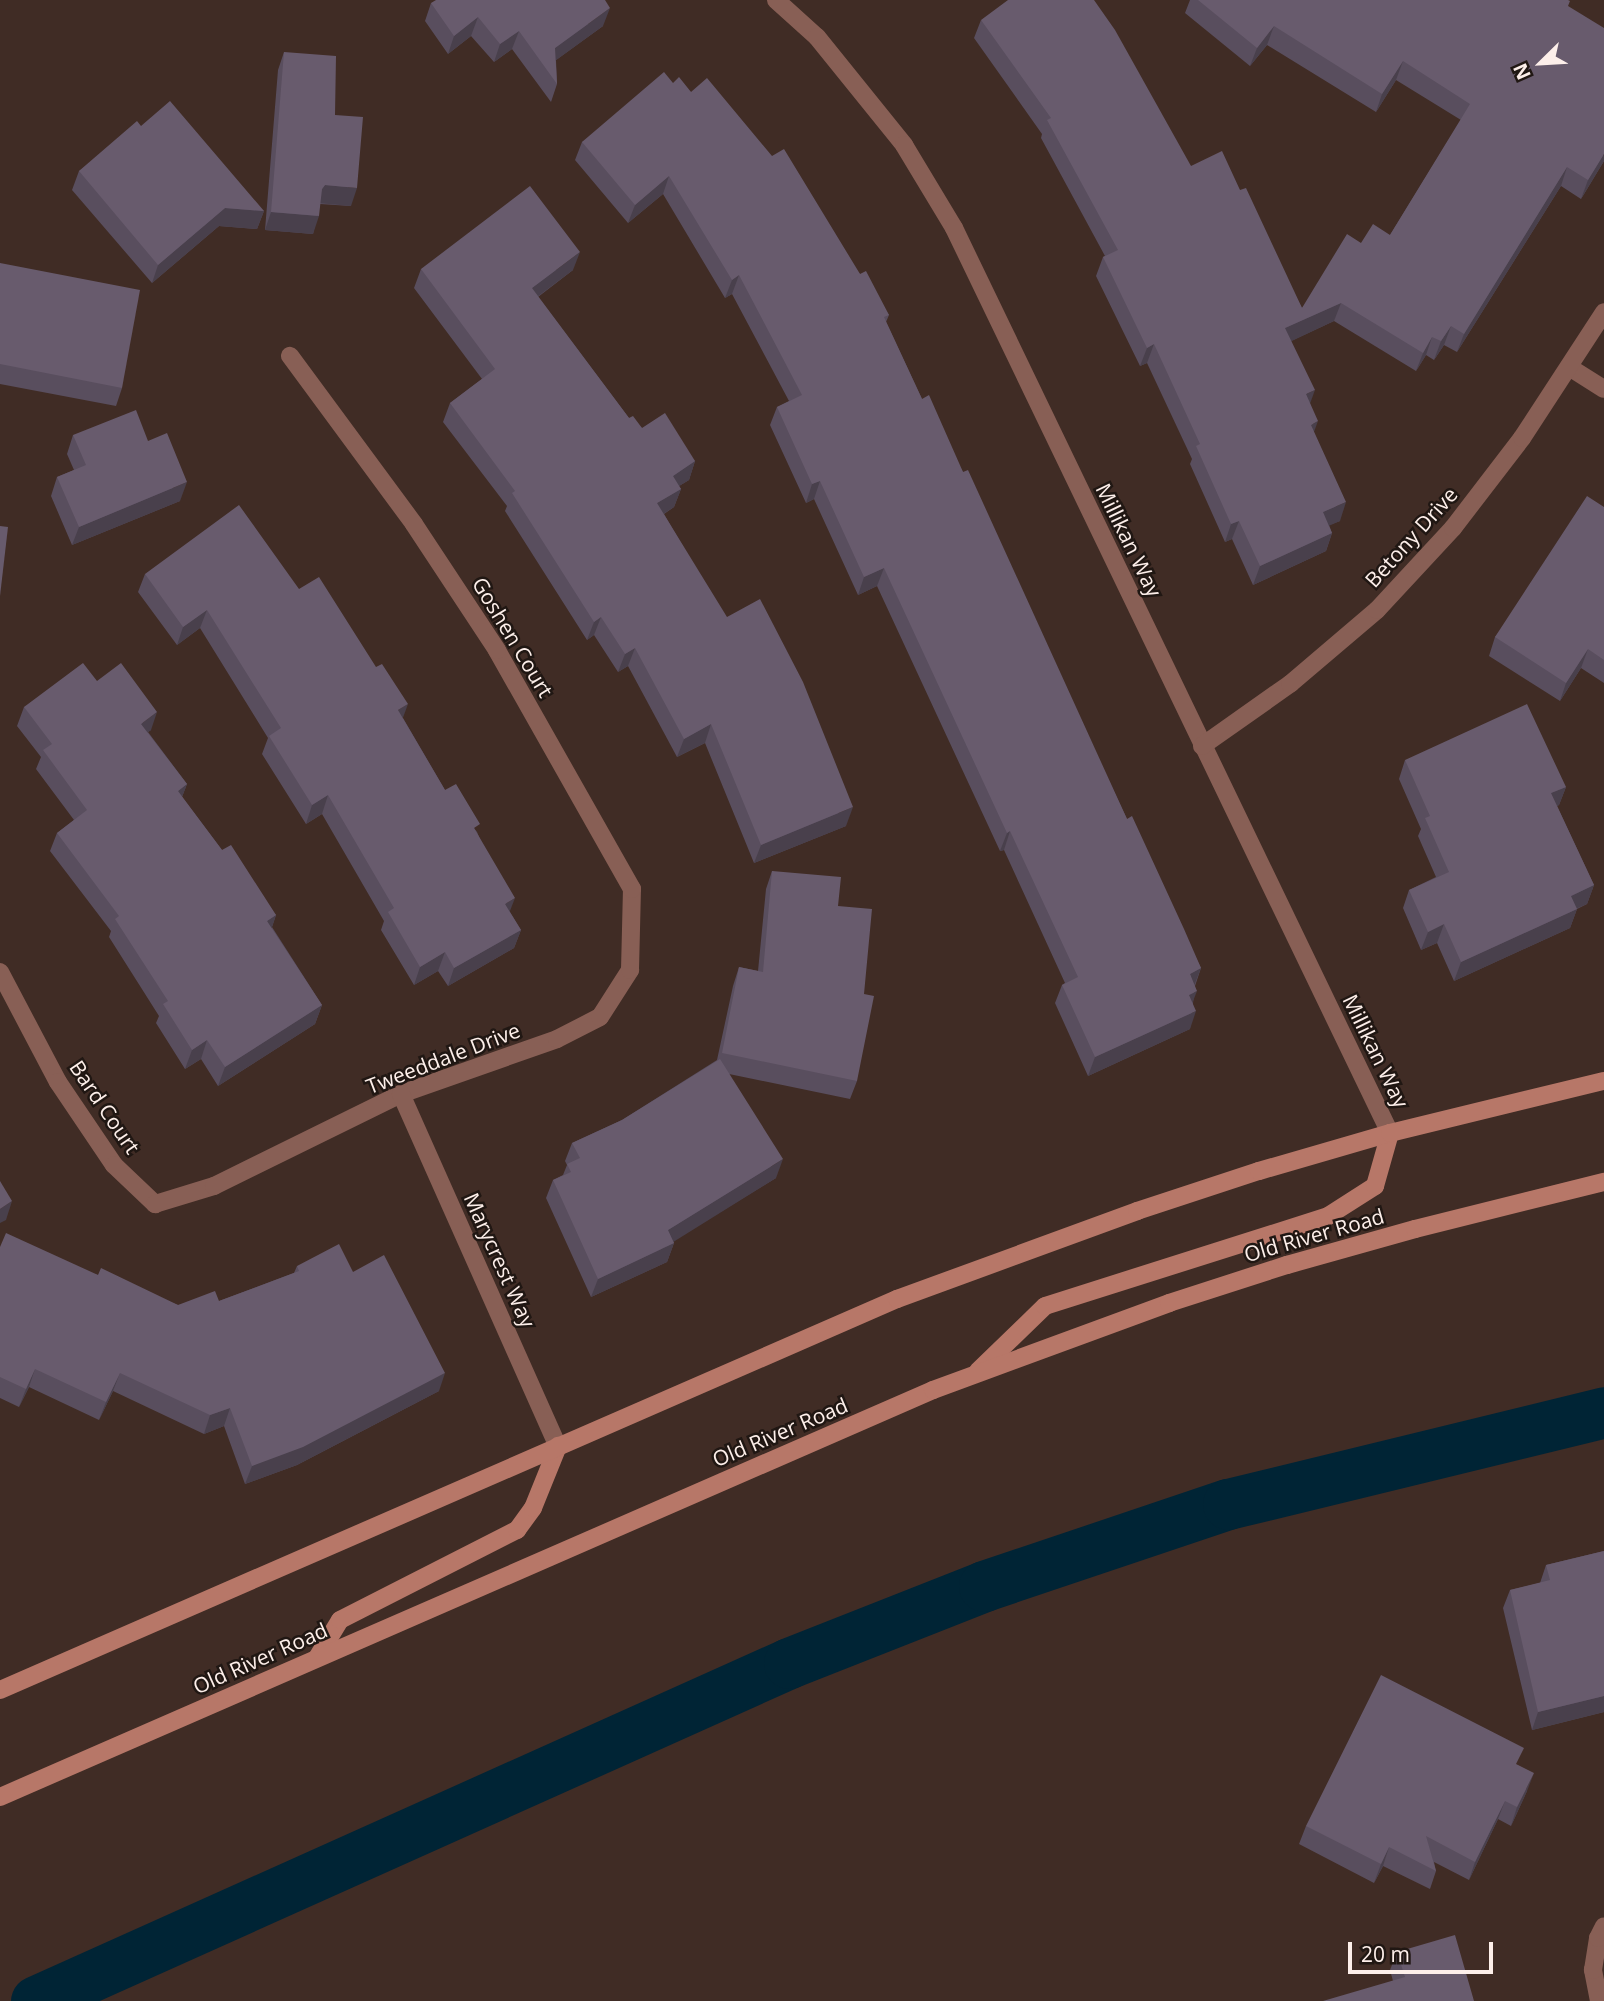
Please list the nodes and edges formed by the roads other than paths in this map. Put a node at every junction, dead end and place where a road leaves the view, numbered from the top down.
1 (776, 0) edge
2 (1604, 312) edge
3 (290, 356) dead end
4 (1569, 366) junction
5 (1604, 389) edge
6 (1202, 746) junction
7 (630, 970) joint
8 (0, 972) edge
9 (1604, 1081) edge
10 (401, 1094) junction
11 (1390, 1133) junction
12 (1604, 1182) edge
13 (214, 1186) joint
14 (973, 1376) junction
15 (558, 1446) junction
16 (317, 1658) junction
17 (0, 1690) edge
18 (0, 1797) edge
19 (1604, 1926) edge
20 (1598, 2001) edge

1 - 6 street, Millikan Way
2 - 4 street, Betony Drive
3 - 7 street, Goshen Court
4 - 5 street
4 - 6 street, Betony Drive
6 - 11 street, Millikan Way
7 - 10 street, Tweeddale Drive
8 - 13 street, Bard Court
9 - 11 main road
10 - 13 street, Tweeddale Drive
10 - 15 street, Marycrest Way
11 - 14 main road
11 - 15 main road
12 - 14 main road, Old River Road
14 - 16 main road, Old River Road
15 - 16 main road
15 - 17 main road
16 - 18 main road, Old River Road
19 - 20 street

